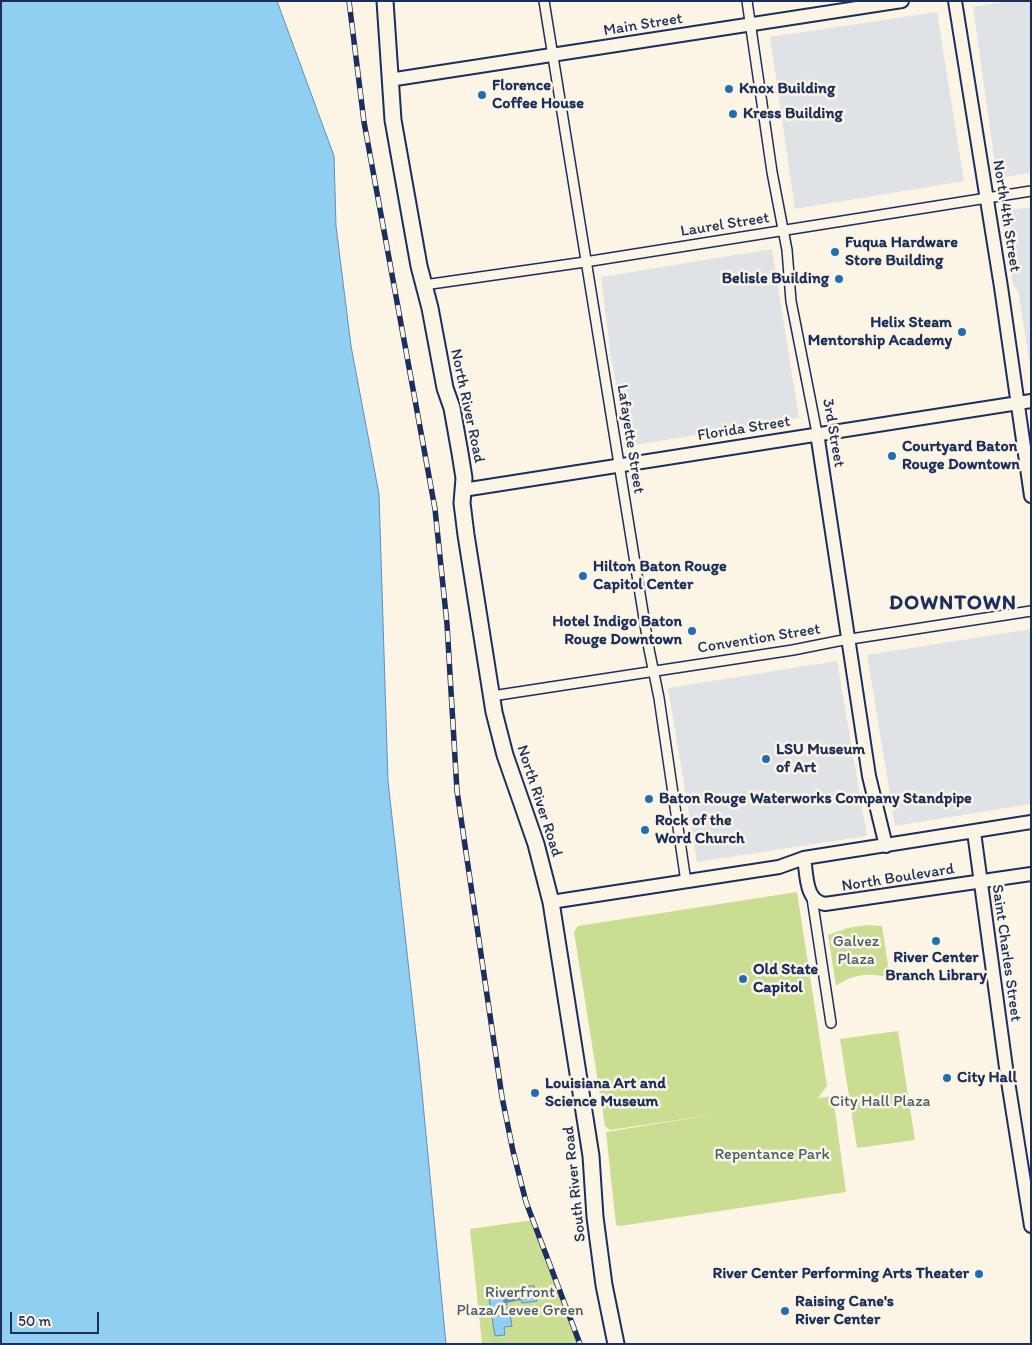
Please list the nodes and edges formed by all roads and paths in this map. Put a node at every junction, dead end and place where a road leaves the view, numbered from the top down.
1 (386, 1) edge
2 (544, 1) edge
3 (747, 1) edge
4 (902, 1) edge
5 (955, 1) edge
6 (751, 25) junction
7 (554, 56) junction
8 (389, 80) junction
9 (1031, 191) edge
10 (987, 198) junction
11 (784, 231) junction
12 (585, 262) junction
13 (424, 285) junction
14 (1031, 401) edge
15 (1016, 403) junction
16 (817, 433) junction
17 (619, 466) junction
18 (464, 490) junction
19 (1031, 496) edge
20 (1031, 611) edge
21 (849, 639) junction
22 (654, 670) junction
23 (492, 696) junction
24 (1031, 822) edge
25 (974, 832) junction
26 (886, 846) junction
27 (804, 858) junction
28 (1031, 874) edge
29 (686, 882) junction
30 (980, 882) junction
31 (812, 898) junction
32 (551, 902) junction
33 (831, 1023) dead end
34 (1031, 1226) edge
35 (616, 1344) edge

1 - 8 main road, North River Road
2 - 7 street, Lafayette Street
3 - 6 street, 3rd Street
4 - 6 street, Main Street
5 - 10 street, North 4th Street
6 - 7 street, Main Street
6 - 11 street, 3rd Street
7 - 8 street, Main Street
7 - 12 street, Lafayette Street
8 - 13 main road, North River Road
9 - 10 street, Laurel Street
10 - 11 street, Laurel Street
10 - 15 street, North 4th Street
11 - 12 street, Laurel Street
11 - 16 street, 3rd Street
12 - 13 street, Laurel Street
12 - 17 street, Lafayette Street
13 - 18 main road, North River Road
14 - 15 street, Florida Street
15 - 16 street, Florida Street
15 - 19 street, North 4th Street
16 - 17 street, Florida Street
16 - 21 street, 3rd Street
17 - 18 street, Florida Street
17 - 22 street, Lafayette Street
18 - 23 main road, North River Road
20 - 21 street, Convention Street
21 - 22 street, Convention Street
21 - 26 street, 3rd Street
22 - 23 street, Convention Street
22 - 29 street, Lafayette Street
23 - 32 main road, North River Road
24 - 25 street, North Boulevard
25 - 26 street, North Boulevard
25 - 30 street, Saint Charles Street
26 - 27 street, North Boulevard
27 - 29 street, North Boulevard
27 - 31 street
28 - 30 street, North Boulevard
29 - 32 street, North Boulevard
30 - 31 street, North Boulevard
30 - 34 street, Saint Charles Street
31 - 33 street
32 - 35 main road, South River Road

